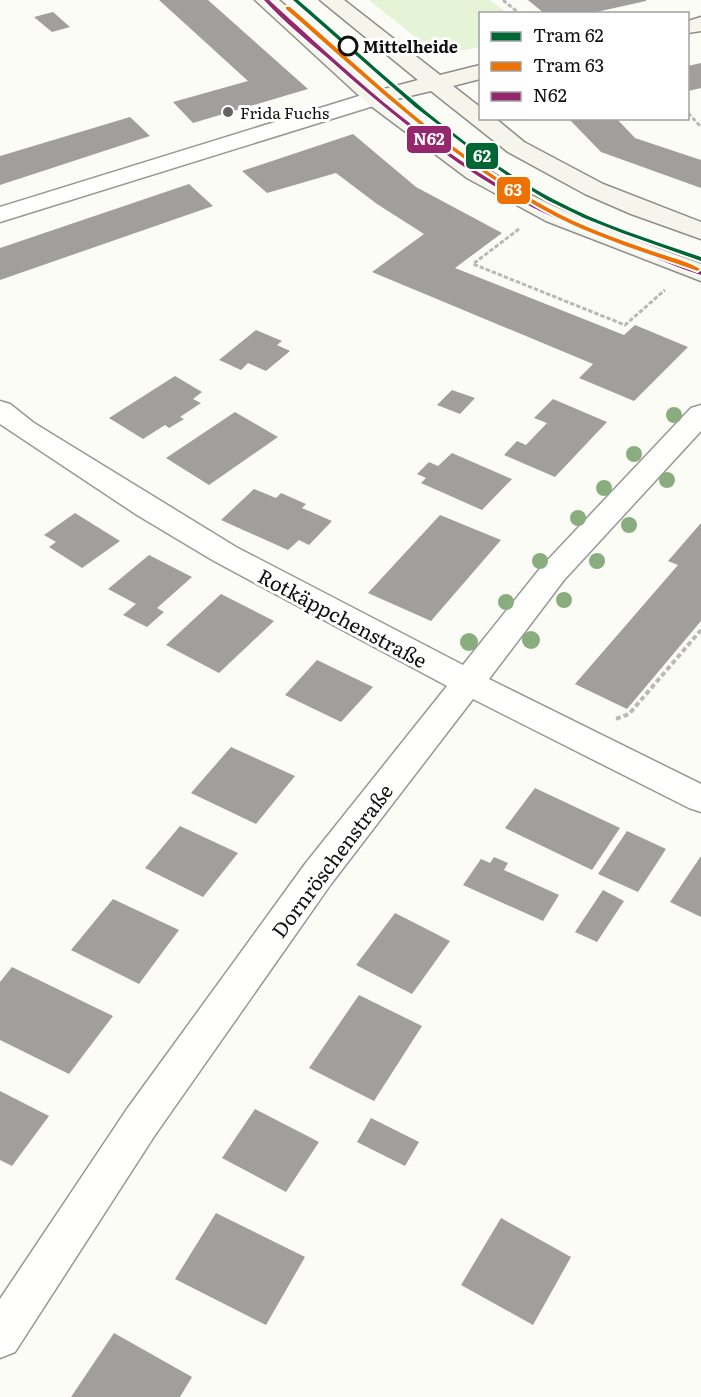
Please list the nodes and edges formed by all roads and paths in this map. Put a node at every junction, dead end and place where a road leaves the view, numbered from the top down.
1 (266, 0) edge
2 (331, 0) edge
3 (503, 0) edge
4 (518, 12) edge
5 (479, 72) edge
6 (433, 82) junction
7 (375, 98) junction
8 (689, 115) edge
9 (479, 118) edge
10 (482, 120) edge
11 (701, 127) edge
12 (0, 215) edge
13 (520, 228) dead end
14 (701, 231) edge
15 (701, 273) edge
16 (667, 288) dead end
17 (0, 410) edge
18 (701, 414) edge
19 (701, 630) edge
20 (467, 682) junction
21 (611, 720) dead end
22 (701, 799) edge
23 (0, 1336) edge

1 - 7 main road
2 - 6 main road
3 - 4 path
5 - 6 main road
6 - 7 main road
6 - 9 main road
7 - 12 street
7 - 15 main road
8 - 11 path
10 - 14 main road
13 - 16 path
17 - 20 street, Rotkäppchenstraße
18 - 20 street, Dornröschenstraße
19 - 21 path
20 - 22 street, Rotkäppchenstraße
20 - 23 street, Dornröschenstraße

